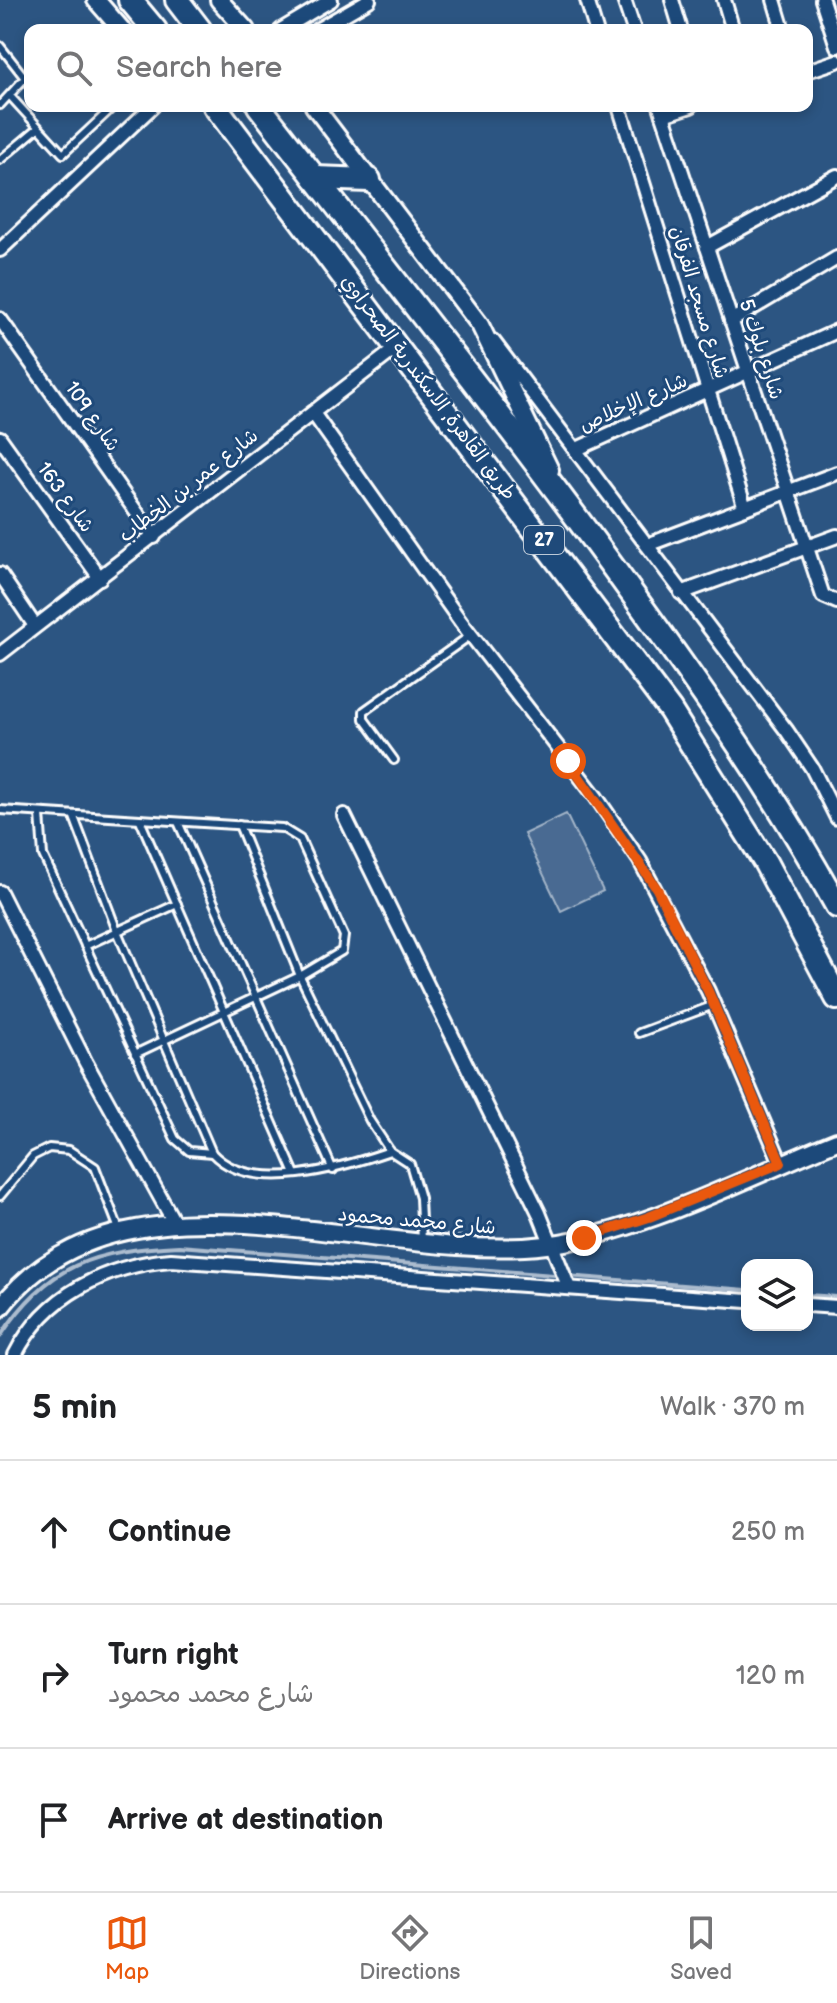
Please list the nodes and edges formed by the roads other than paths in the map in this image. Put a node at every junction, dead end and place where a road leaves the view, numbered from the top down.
1 (96, 0) edge
2 (130, 0) edge
3 (177, 0) edge
4 (219, 0) edge
5 (369, 0) edge
6 (587, 0) edge
7 (624, 0) edge
8 (672, 0) edge
9 (724, 0) edge
10 (774, 0) edge
11 (822, 0) edge
12 (328, 1) edge
13 (117, 24) edge
14 (150, 24) edge
15 (195, 24) edge
16 (241, 24) edge
17 (291, 24) edge
18 (327, 24) edge
19 (594, 24) edge
20 (632, 24) edge
21 (679, 24) edge
22 (731, 24) edge
23 (781, 24) edge
24 (834, 28) edge
25 (0, 46) edge
26 (837, 46) edge
27 (837, 61) edge
28 (813, 69) edge
29 (24, 74) edge
30 (24, 80) edge
31 (10, 96) junction
32 (0, 105) edge
33 (108, 112) edge
34 (147, 112) edge
35 (220, 112) edge
36 (264, 112) edge
37 (311, 112) edge
38 (318, 112) edge
39 (621, 112) edge
40 (662, 112) edge
41 (38, 128) junction
42 (0, 160) edge
43 (837, 176) edge
44 (315, 178) junction
45 (369, 180) junction
46 (707, 247) junction
47 (0, 250) edge
48 (837, 258) edge
49 (0, 319) edge
50 (731, 321) junction
51 (480, 325) junction
52 (837, 331) edge
53 (399, 346) junction
54 (748, 372) junction
55 (706, 391) junction
56 (313, 413) junction
57 (0, 438) edge
58 (577, 449) junction
59 (837, 473) edge
60 (788, 491) junction
61 (564, 500) junction
62 (745, 508) junction
63 (837, 536) edge
64 (154, 537) junction
65 (647, 545) junction
66 (807, 547) junction
67 (0, 574) edge
68 (100, 578) junction
69 (681, 593) junction
70 (837, 602) edge
71 (35, 626) junction
72 (471, 635) junction
73 (0, 654) edge
74 (394, 760) dead end
75 (0, 810) edge
76 (40, 814) junction
77 (344, 815) dead end
78 (74, 817) junction
79 (837, 818) edge
80 (140, 820) junction
81 (178, 822) junction
82 (239, 825) junction
83 (0, 892) edge
84 (177, 904) junction
85 (837, 906) edge
86 (117, 931) junction
87 (85, 946) junction
88 (300, 976) junction
89 (255, 998) junction
90 (837, 998) edge
91 (714, 1005) junction
92 (223, 1012) junction
93 (639, 1033) dead end
94 (164, 1040) junction
95 (135, 1054) junction
96 (837, 1141) edge
97 (390, 1151) junction
98 (212, 1153) junction
99 (781, 1163) junction
100 (333, 1170) junction
101 (295, 1174) junction
102 (0, 1196) edge
103 (175, 1224) junction
104 (120, 1232) junction
105 (422, 1242) junction
106 (554, 1244) junction
107 (569, 1288) junction
108 (741, 1301) edge
109 (813, 1305) edge
110 (837, 1307) edge
111 (0, 1308) edge
112 (15, 1355) edge

1 - 13 street
2 - 14 highway
3 - 15 highway
4 - 16 street
5 - 18 street
6 - 19 street
7 - 20 street
8 - 21 street
9 - 22 street
10 - 23 street
11 - 24 street
12 - 17 street
24 - 26 street
25 - 29 lane
27 - 28 street
30 - 31 lane
31 - 32 lane
31 - 41 lane
33 - 41 lane
34 - 47 street
35 - 53 highway, طريق القاهرة, الاسكندرية الصحراوي / 27
36 - 44 highway, طريق القاهرة, الاسكندرية الصحراوي / 27
37 - 45 street
38 - 45 street
39 - 55 street, شارع مسجد الفرقان
40 - 46 street, شارع بلوك 5
41 - 42 lane
43 - 46 street
44 - 45 highway
44 - 61 highway, طريق القاهرة, الاسكندرية الصحراوي / 27
45 - 51 street
46 - 50 street, شارع بلوك 5
48 - 50 street
49 - 64 street, شارع 109
50 - 54 street, شارع بلوك 5
51 - 58 street
51 - 61 street
52 - 54 street, شارع الإخلاص
53 - 56 street, شارع عمر بن الخطاب
53 - 90 highway, طريق القاهرة, الاسكندرية الصحراوي / 27
54 - 55 street, شارع الإخلاص
54 - 60 street, شارع بلوك 5
55 - 58 street, شارع الإخلاص
55 - 62 street, شارع مسجد الفرقان
56 - 64 street, شارع عمر بن الخطاب
56 - 72 street
57 - 68 street, شارع 163
58 - 65 street
59 - 60 street
60 - 62 street
60 - 66 street, شارع بلوك 5
61 - 85 highway, طريق القاهرة, الاسكندرية الصحراوي / 27
62 - 65 street
63 - 66 street
64 - 68 street, شارع عمر بن الخطاب
65 - 69 street
66 - 69 street
66 - 70 street, شارع بلوك 5
67 - 71 street
68 - 71 street, شارع عمر بن الخطاب
69 - 79 street
71 - 73 street, شارع عمر بن الخطاب
72 - 74 lane
72 - 91 street
75 - 76 lane
76 - 78 lane
76 - 87 lane
77 - 106 street
78 - 80 lane
78 - 86 lane
80 - 81 lane
80 - 84 lane
81 - 82 lane
81 - 89 lane
82 - 88 lane
82 - 88 lane
83 - 103 street
84 - 86 lane
84 - 92 lane
86 - 87 lane
86 - 94 lane
87 - 95 lane
88 - 89 lane
88 - 97 lane
89 - 92 lane
89 - 100 lane
91 - 93 lane
91 - 99 street
92 - 94 lane
92 - 101 lane
94 - 95 lane
94 - 98 lane
95 - 98 lane
96 - 99 street, شارع محمد محمود
97 - 100 lane
97 - 105 lane
98 - 101 lane
99 - 106 street, شارع محمد محمود
100 - 101 lane
102 - 104 lane
103 - 104 street, شارع محمد محمود
103 - 105 street, شارع محمد محمود
104 - 111 street, شارع محمد محمود
105 - 106 street, شارع محمد محمود
106 - 107 street
107 - 108 street
107 - 112 street
109 - 110 street

